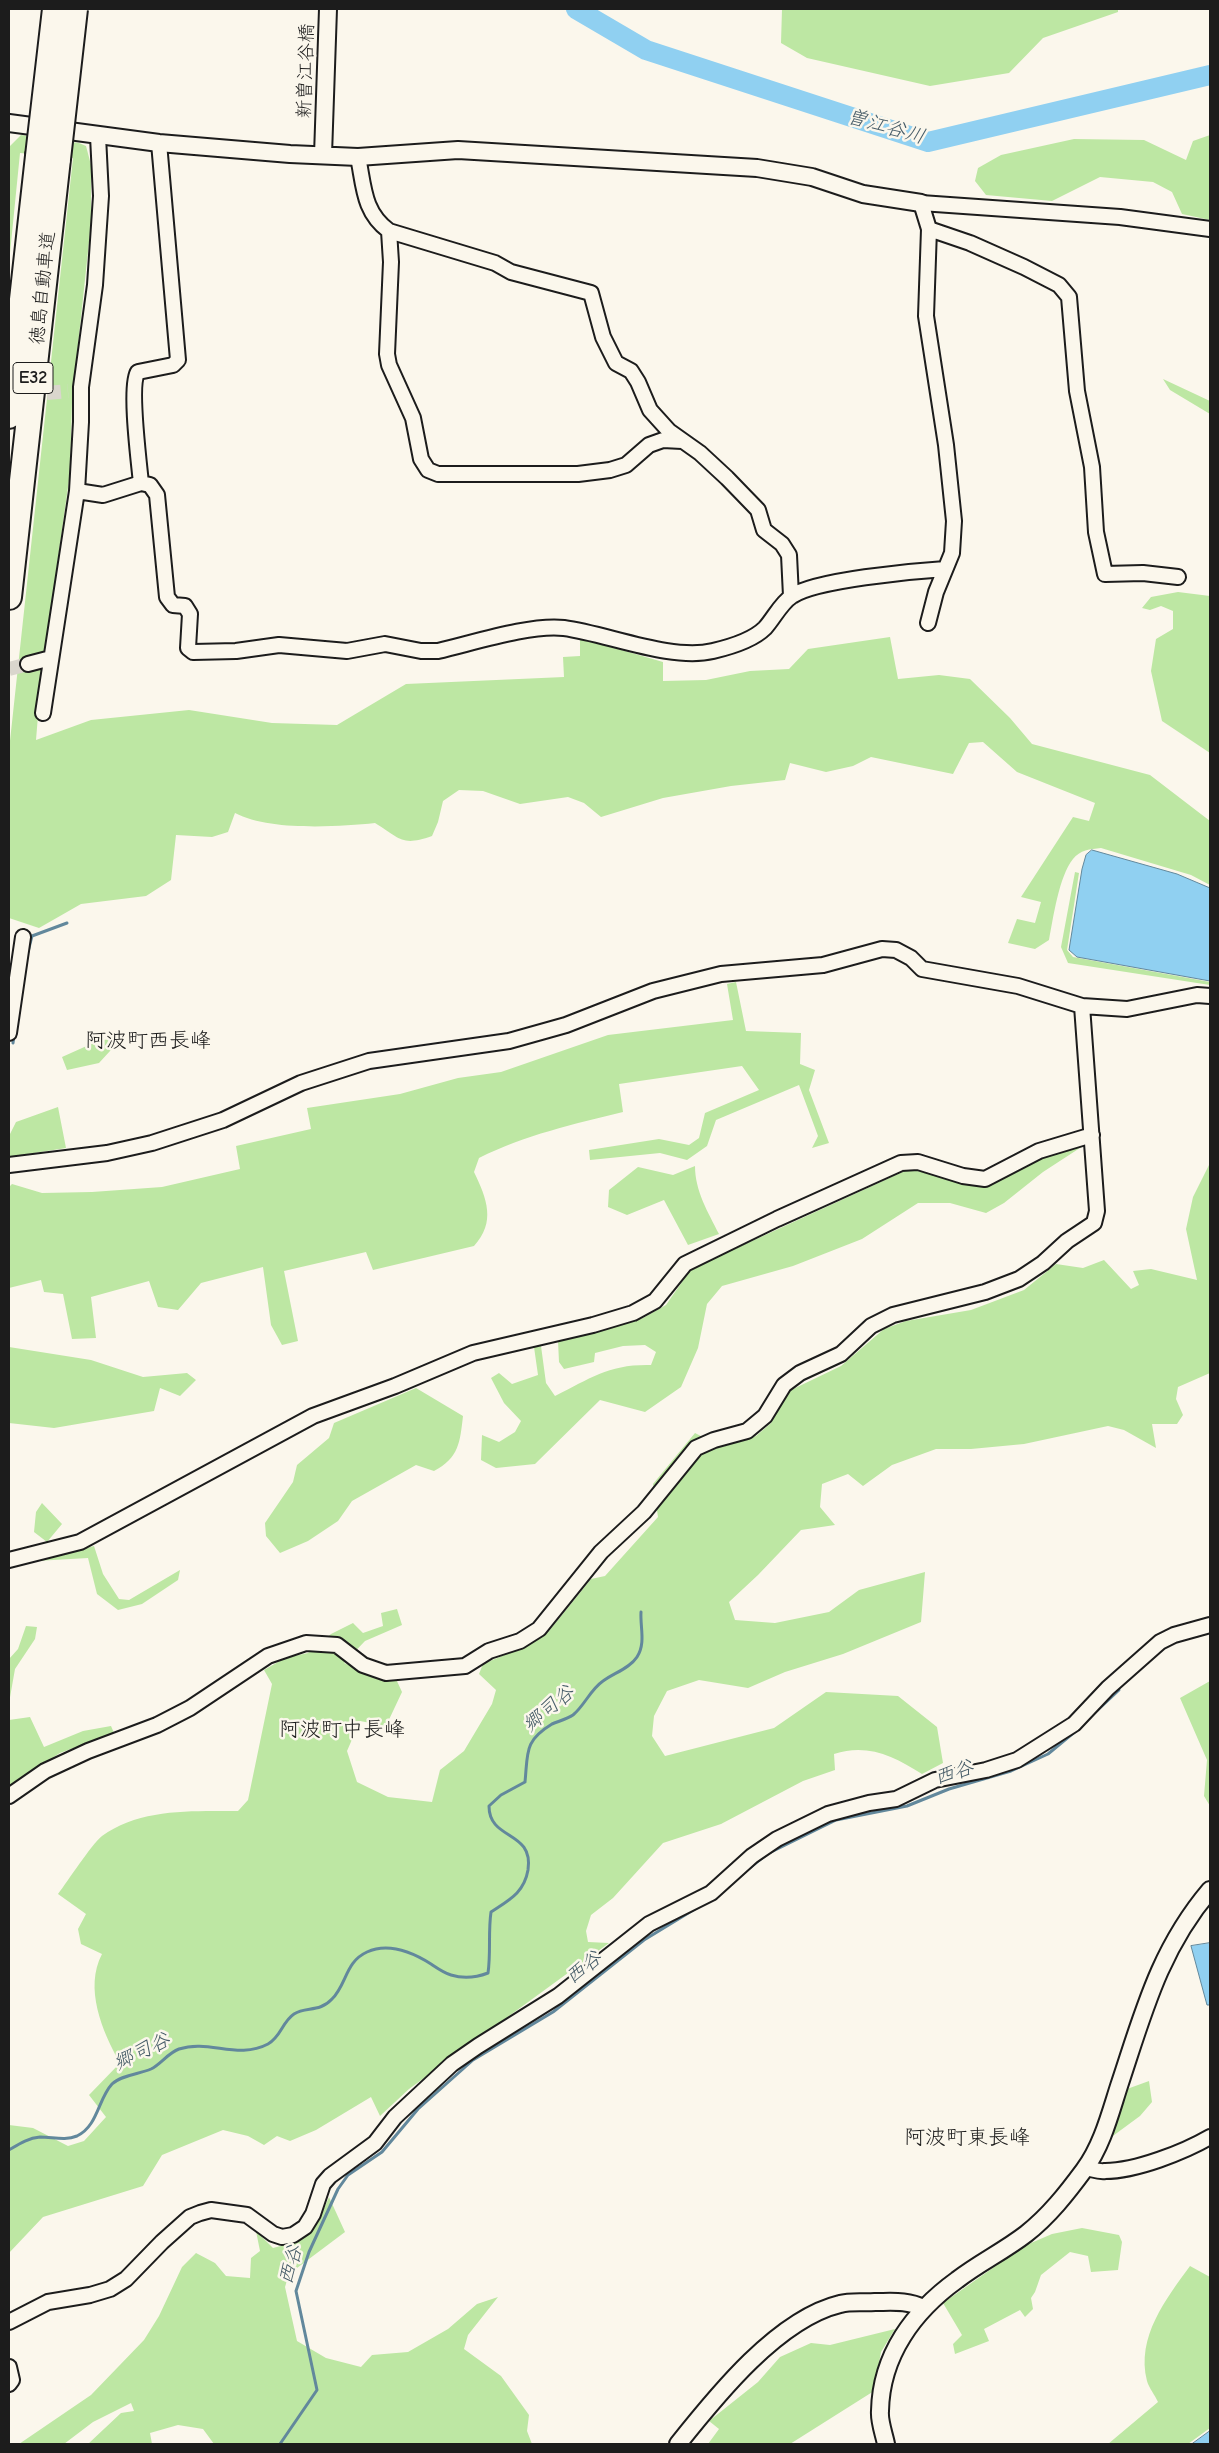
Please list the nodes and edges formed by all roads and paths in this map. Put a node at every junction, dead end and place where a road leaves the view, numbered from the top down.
1 (55, 9) edge
2 (74, 9) edge
3 (328, 9) edge
4 (9, 123) edge
5 (98, 136) junction
6 (159, 144) junction
7 (323, 155) junction
8 (48, 157) junction
9 (358, 157) junction
10 (921, 203) junction
11 (929, 229) junction
12 (1210, 229) edge
13 (389, 231) junction
14 (9, 416) edge
15 (682, 441) junction
16 (141, 482) junction
17 (77, 491) junction
18 (944, 569) junction
19 (1178, 577) dead end
20 (791, 596) junction
21 (9, 597) edge
22 (928, 623) dead end
23 (51, 658) junction
24 (28, 664) tunnel mouth
25 (43, 713) dead end
26 (23, 937) dead end
27 (1210, 996) edge
28 (1082, 1006) junction
29 (9, 1033) edge
30 (1092, 1135) junction
31 (9, 1165) edge
32 (9, 1560) edge
33 (1210, 1625) edge
34 (9, 1796) edge
35 (1210, 1890) edge
36 (1210, 2137) edge
37 (1086, 2168) junction
38 (923, 2308) junction
39 (9, 2322) edge
40 (9, 2367) edge
41 (9, 2384) edge
42 (678, 2444) edge
43 (886, 2444) edge

1 - 8 highway, 徳島自動車道 / E32, bridge
2 - 8 highway, 徳島自動車道 / E32, bridge
3 - 7 street, 新曽江谷橋
4 - 5 street
5 - 6 street
5 - 17 street
6 - 7 street
6 - 16 street
7 - 9 street
8 - 14 highway, 徳島自動車道 / E32
8 - 21 highway, 徳島自動車道 / E32
9 - 10 street
9 - 13 street
10 - 11 street
10 - 12 street
11 - 18 street
11 - 19 street
13 - 15 street
13 - 15 street
15 - 20 street
16 - 17 street
16 - 20 street
17 - 23 street
18 - 20 street
18 - 22 street
23 - 24 street
23 - 25 street
26 - 29 street
27 - 28 street
28 - 30 street
28 - 31 street
30 - 32 street
30 - 34 street
33 - 39 street
35 - 37 street
36 - 37 street
37 - 38 street
38 - 42 street
38 - 43 street
40 - 41 street

